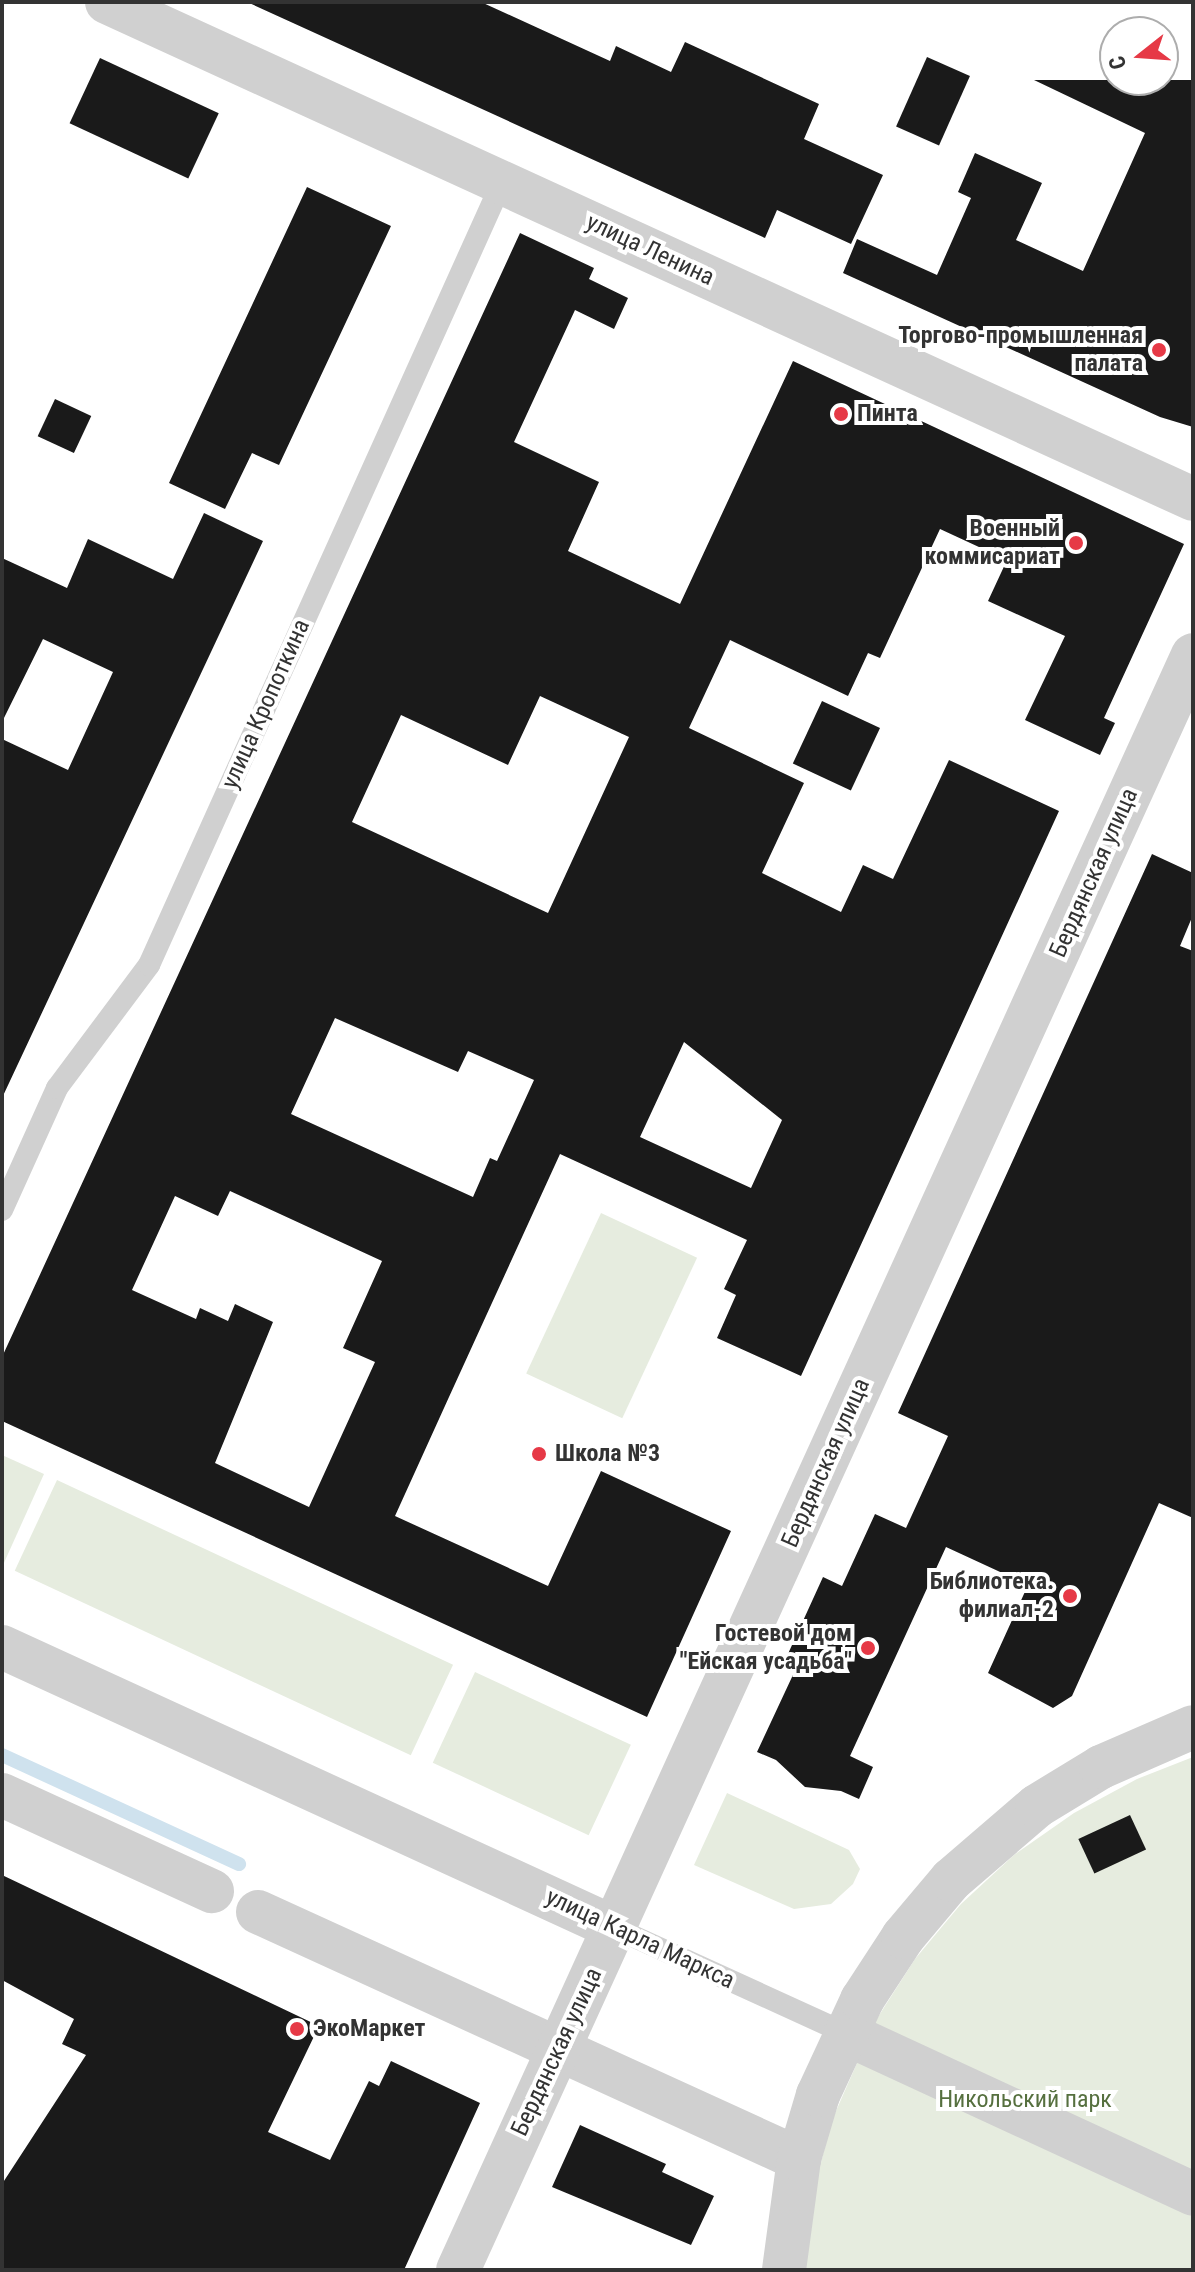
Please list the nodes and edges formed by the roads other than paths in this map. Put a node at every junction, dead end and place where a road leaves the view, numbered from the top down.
1 (107, 2) edge
2 (502, 182) junction
3 (1193, 499) edge
4 (1193, 655) edge
5 (2, 1210) edge
6 (2, 1647) edge
7 (1193, 1727) edge
8 (2, 1795) edge
9 (212, 1891) dead end
10 (258, 1912) dead end
11 (615, 1928) junction
12 (845, 2033) junction
13 (559, 2050) junction
14 (799, 2159) junction
15 (1193, 2194) edge
16 (458, 2270) edge
17 (784, 2270) edge

1 - 2 street, улица Ленина
2 - 3 street, улица Ленина
2 - 5 lane, улица Кропоткина
4 - 11 street, Бердянская улица
6 - 11 street, улица Карла Маркса
7 - 12 street
8 - 9 street
10 - 13 street
11 - 12 lane, улица Карла Маркса
11 - 13 street, Бердянская улица
12 - 14 street
12 - 15 street
13 - 14 street
13 - 16 street, Бердянская улица
14 - 17 street

